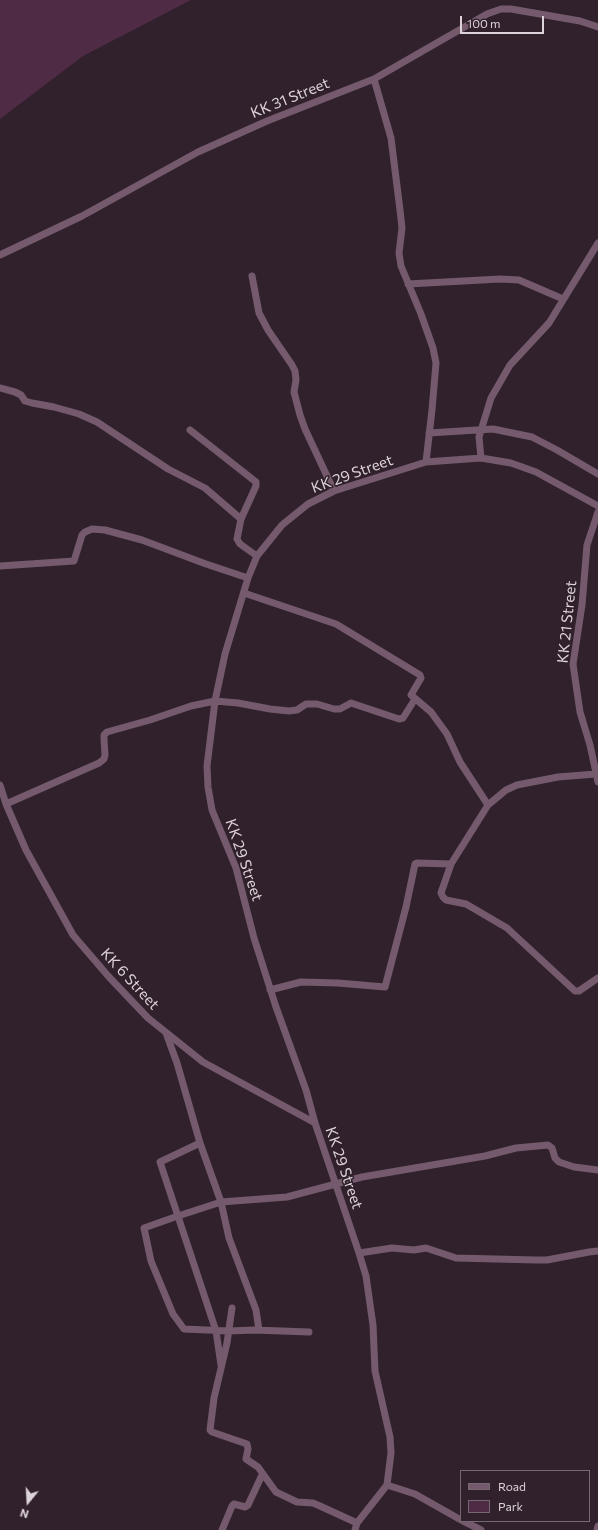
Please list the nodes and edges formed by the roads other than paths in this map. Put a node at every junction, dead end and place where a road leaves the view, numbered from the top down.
1 (598, 27) edge
2 (374, 80) junction
3 (598, 243) edge
4 (0, 255) edge
5 (252, 276) dead end
6 (408, 284) junction
7 (563, 299) junction
8 (0, 388) edge
9 (190, 430) dead end
10 (480, 430) junction
11 (429, 433) junction
12 (481, 458) junction
13 (426, 462) junction
14 (598, 474) edge
15 (334, 491) junction
16 (598, 506) edge
17 (598, 512) edge
18 (241, 519) junction
19 (256, 556) junction
20 (0, 566) edge
21 (248, 578) junction
22 (244, 593) junction
23 (415, 699) junction
24 (215, 701) junction
25 (590, 745) junction
26 (598, 748) edge
27 (596, 774) junction
28 (598, 782) edge
29 (0, 785) edge
30 (2, 797) edge
31 (6, 804) junction
32 (488, 805) junction
33 (451, 864) junction
34 (598, 978) edge
35 (270, 990) junction
36 (166, 1033) junction
37 (315, 1123) junction
38 (200, 1143) junction
39 (598, 1170) edge
40 (335, 1184) junction
41 (221, 1202) junction
42 (179, 1215) junction
43 (598, 1251) edge
44 (359, 1253) junction
45 (232, 1308) dead end
46 (259, 1330) junction
47 (216, 1331) junction
48 (229, 1332) junction
49 (309, 1332) dead end
50 (221, 1365) junction
51 (262, 1475) junction
52 (387, 1485) junction
53 (460, 1519) edge
54 (466, 1522) edge
55 (356, 1526) edge
56 (598, 1526) edge
57 (222, 1530) edge
58 (480, 1530) edge
59 (597, 1530) edge

1 - 2 street, KK 31 Street
2 - 4 street, KK 31 Street
2 - 6 street
3 - 7 street
5 - 15 street
6 - 7 street
6 - 11 street
7 - 10 street
8 - 18 street
9 - 18 street
10 - 11 street
10 - 12 street
10 - 14 street
11 - 13 street
12 - 13 street, KK 29 Street
12 - 16 street, KK 29 Street
13 - 15 street, KK 29 Street
15 - 19 street, KK 29 Street
17 - 25 street, KK 21 Street
18 - 19 street
19 - 21 street, KK 29 Street
20 - 21 street
21 - 22 street, KK 29 Street
22 - 23 street
22 - 24 street, KK 29 Street
23 - 24 street
23 - 32 street
24 - 31 street
24 - 35 street, KK 29 Street
25 - 26 street
25 - 27 street, KK 21 Street
27 - 28 street, KK 21 Street
27 - 32 street
29 - 30 street, KK 6 Street
30 - 31 street, KK 6 Street
31 - 36 street, KK 6 Street
32 - 33 street
33 - 34 street
33 - 35 street
35 - 37 street, KK 29 Street
36 - 37 street, KK 6 Street
36 - 38 street
37 - 40 street, KK 29 Street
38 - 41 street
38 - 42 street
39 - 40 street
40 - 41 street
40 - 44 street, KK 29 Street
41 - 42 street
41 - 46 street
42 - 47 street
42 - 47 street
43 - 44 street
44 - 52 street, KK 29 Street
45 - 48 street
46 - 48 street
46 - 49 street
47 - 48 street
47 - 50 street
48 - 50 street
50 - 51 street
51 - 55 street
51 - 57 street
52 - 53 street
52 - 55 street
54 - 58 street
56 - 59 street

